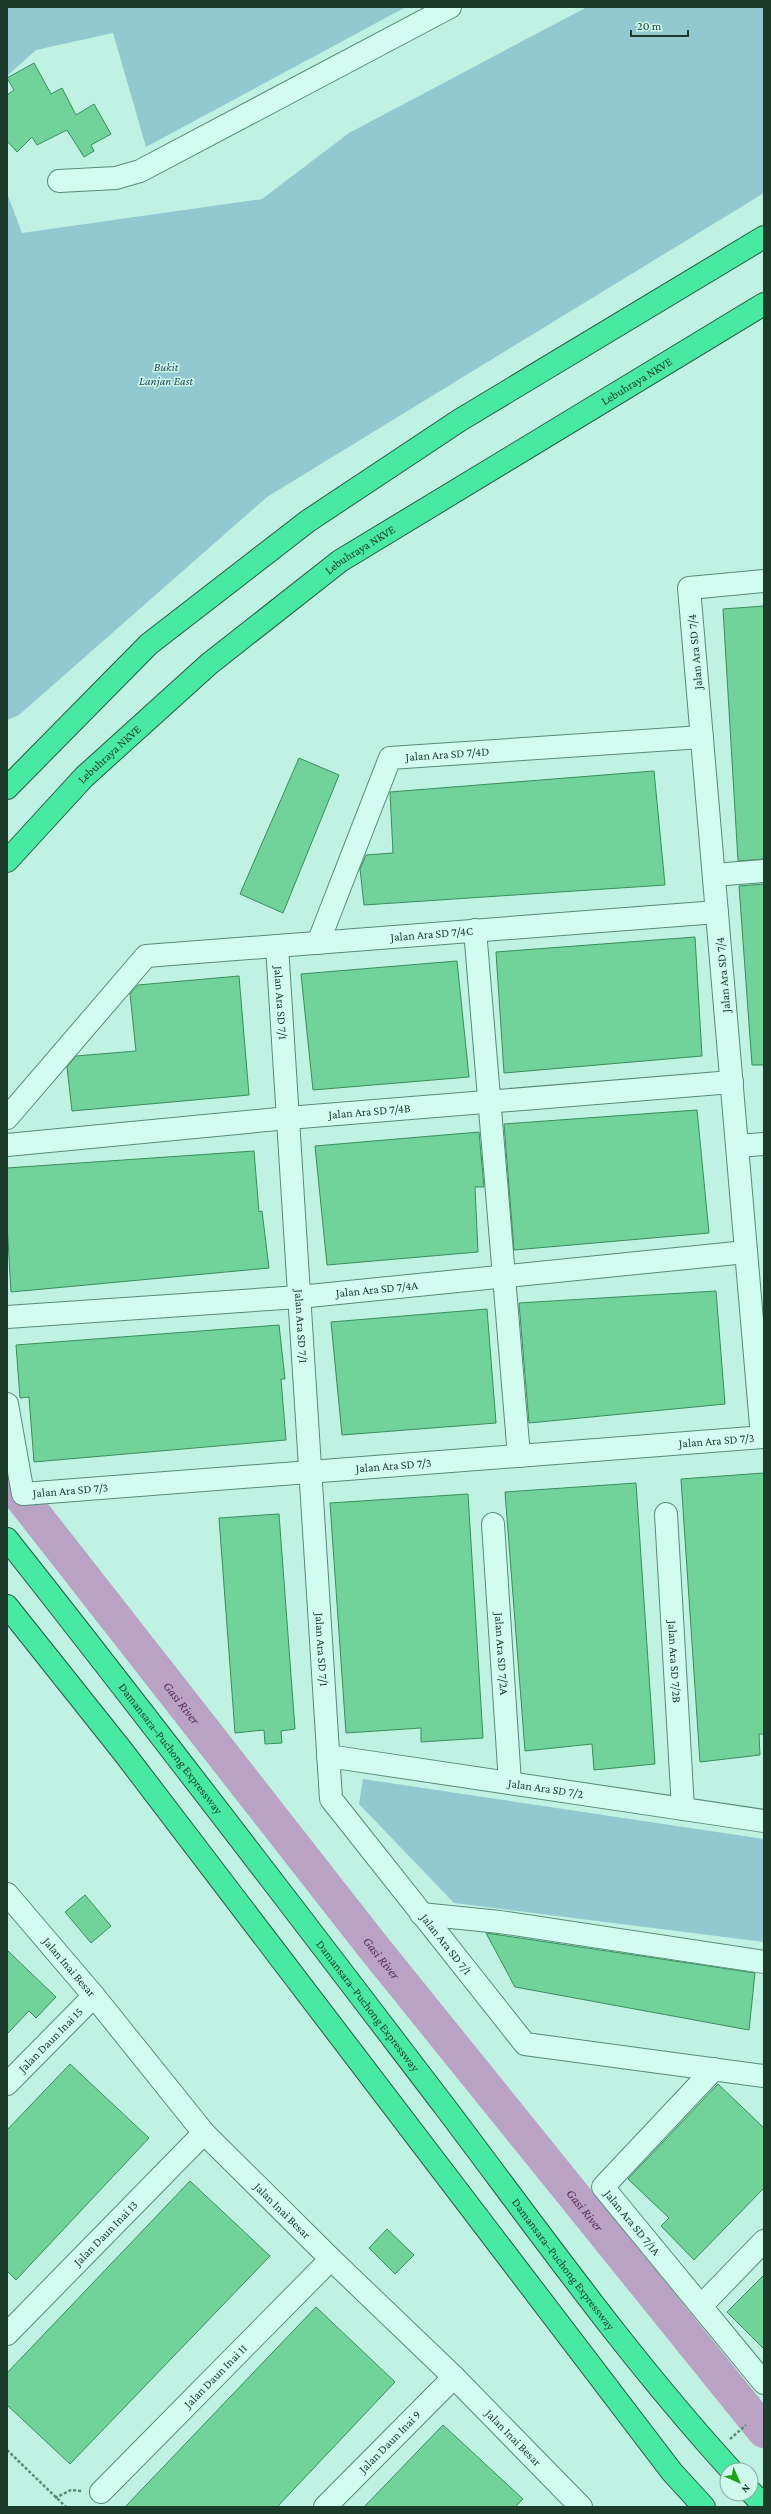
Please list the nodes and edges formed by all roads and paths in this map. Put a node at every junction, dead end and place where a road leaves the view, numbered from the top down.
1 (450, 7) edge
2 (59, 181) dead end
3 (764, 237) edge
4 (764, 304) edge
5 (764, 581) edge
6 (702, 737) junction
7 (7, 788) edge
8 (7, 861) edge
9 (764, 871) edge
10 (714, 875) junction
11 (717, 912) junction
12 (475, 930) junction
13 (318, 943) junction
14 (277, 946) junction
15 (732, 1082) junction
16 (489, 1102) junction
17 (7, 1118) edge
18 (288, 1118) junction
19 (7, 1144) edge
20 (764, 1144) edge
21 (738, 1146) junction
22 (746, 1252) junction
23 (504, 1276) junction
24 (299, 1297) junction
25 (7, 1317) edge
26 (7, 1404) edge
27 (763, 1437) edge
28 (519, 1456) junction
29 (310, 1472) junction
30 (666, 1514) dead end
31 (493, 1524) dead end
32 (7, 1539) edge
33 (7, 1606) edge
34 (328, 1756) junction
35 (510, 1783) junction
36 (683, 1809) junction
37 (764, 1821) edge
38 (7, 1894) edge
39 (421, 1914) junction
40 (764, 1962) edge
41 (94, 1996) junction
42 (714, 2069) junction
43 (764, 2076) edge
44 (7, 2084) edge
45 (204, 2133) junction
46 (764, 2241) edge
47 (331, 2259) junction
48 (701, 2306) junction
49 (7, 2334) edge
50 (454, 2377) junction
51 (764, 2383) edge
52 (7, 2450) edge
53 (724, 2462) edge
54 (101, 2492) joint
55 (55, 2498) junction
56 (574, 2504) edge
57 (66, 2507) edge
58 (325, 2507) edge
59 (704, 2507) edge

1 - 2 street
3 - 7 highway
4 - 8 highway, Lebuhraya NKVE
5 - 6 street, Jalan Ara SD 7/4
6 - 10 street, Jalan Ara SD 7/4
6 - 13 street, Jalan Ara SD 7/4D
9 - 10 street
10 - 11 street, Jalan Ara SD 7/4
11 - 12 street, Jalan Ara SD 7/4C
11 - 15 street, Jalan Ara SD 7/4
12 - 13 street, Jalan Ara SD 7/4C
12 - 16 street
13 - 14 street, Jalan Ara SD 7/4C
14 - 17 street, Jalan Ara SD 7/4C
14 - 18 street, Jalan Ara SD 7/1
15 - 16 street, Jalan Ara SD 7/4B
15 - 21 street, Jalan Ara SD 7/4
16 - 18 street, Jalan Ara SD 7/4B
16 - 23 street
18 - 19 street, Jalan Ara SD 7/4B
18 - 24 street, Jalan Ara SD 7/1
20 - 21 street
21 - 22 street, Jalan Ara SD 7/4
22 - 23 street, Jalan Ara SD 7/4A
22 - 27 street, Jalan Ara SD 7/4
23 - 24 street, Jalan Ara SD 7/4A
23 - 28 street
24 - 25 street, Jalan Ara SD 7/4A
24 - 29 street, Jalan Ara SD 7/1
26 - 29 street, Jalan Ara SD 7/3
27 - 28 street, Jalan Ara SD 7/3
28 - 29 street, Jalan Ara SD 7/3
29 - 34 street, Jalan Ara SD 7/1
30 - 36 street, Jalan Ara SD 7/2B
31 - 35 street, Jalan Ara SD 7/2A
32 - 53 highway, Damansara–Puchong Expressway
33 - 59 highway
34 - 35 street, Jalan Ara SD 7/2
34 - 39 street, Jalan Ara SD 7/1
35 - 36 street, Jalan Ara SD 7/2
36 - 37 street, Jalan Ara SD 7/2
38 - 41 street, Jalan Inai Besar
39 - 40 street
39 - 42 street, Jalan Ara SD 7/1
41 - 44 street, Jalan Daun Inai 15
41 - 45 street, Jalan Inai Besar
42 - 43 street, Jalan Ara SD 7/1
42 - 48 street, Jalan Ara SD 7/1A
45 - 47 street, Jalan Inai Besar
45 - 49 street, Jalan Daun Inai 13
46 - 48 street
47 - 50 street, Jalan Inai Besar
47 - 54 street, Jalan Daun Inai 11
48 - 51 street, Jalan Ara SD 7/1A
50 - 56 street, Jalan Inai Besar
50 - 58 street, Jalan Daun Inai 9
52 - 55 path
54 - 55 path
55 - 57 path

